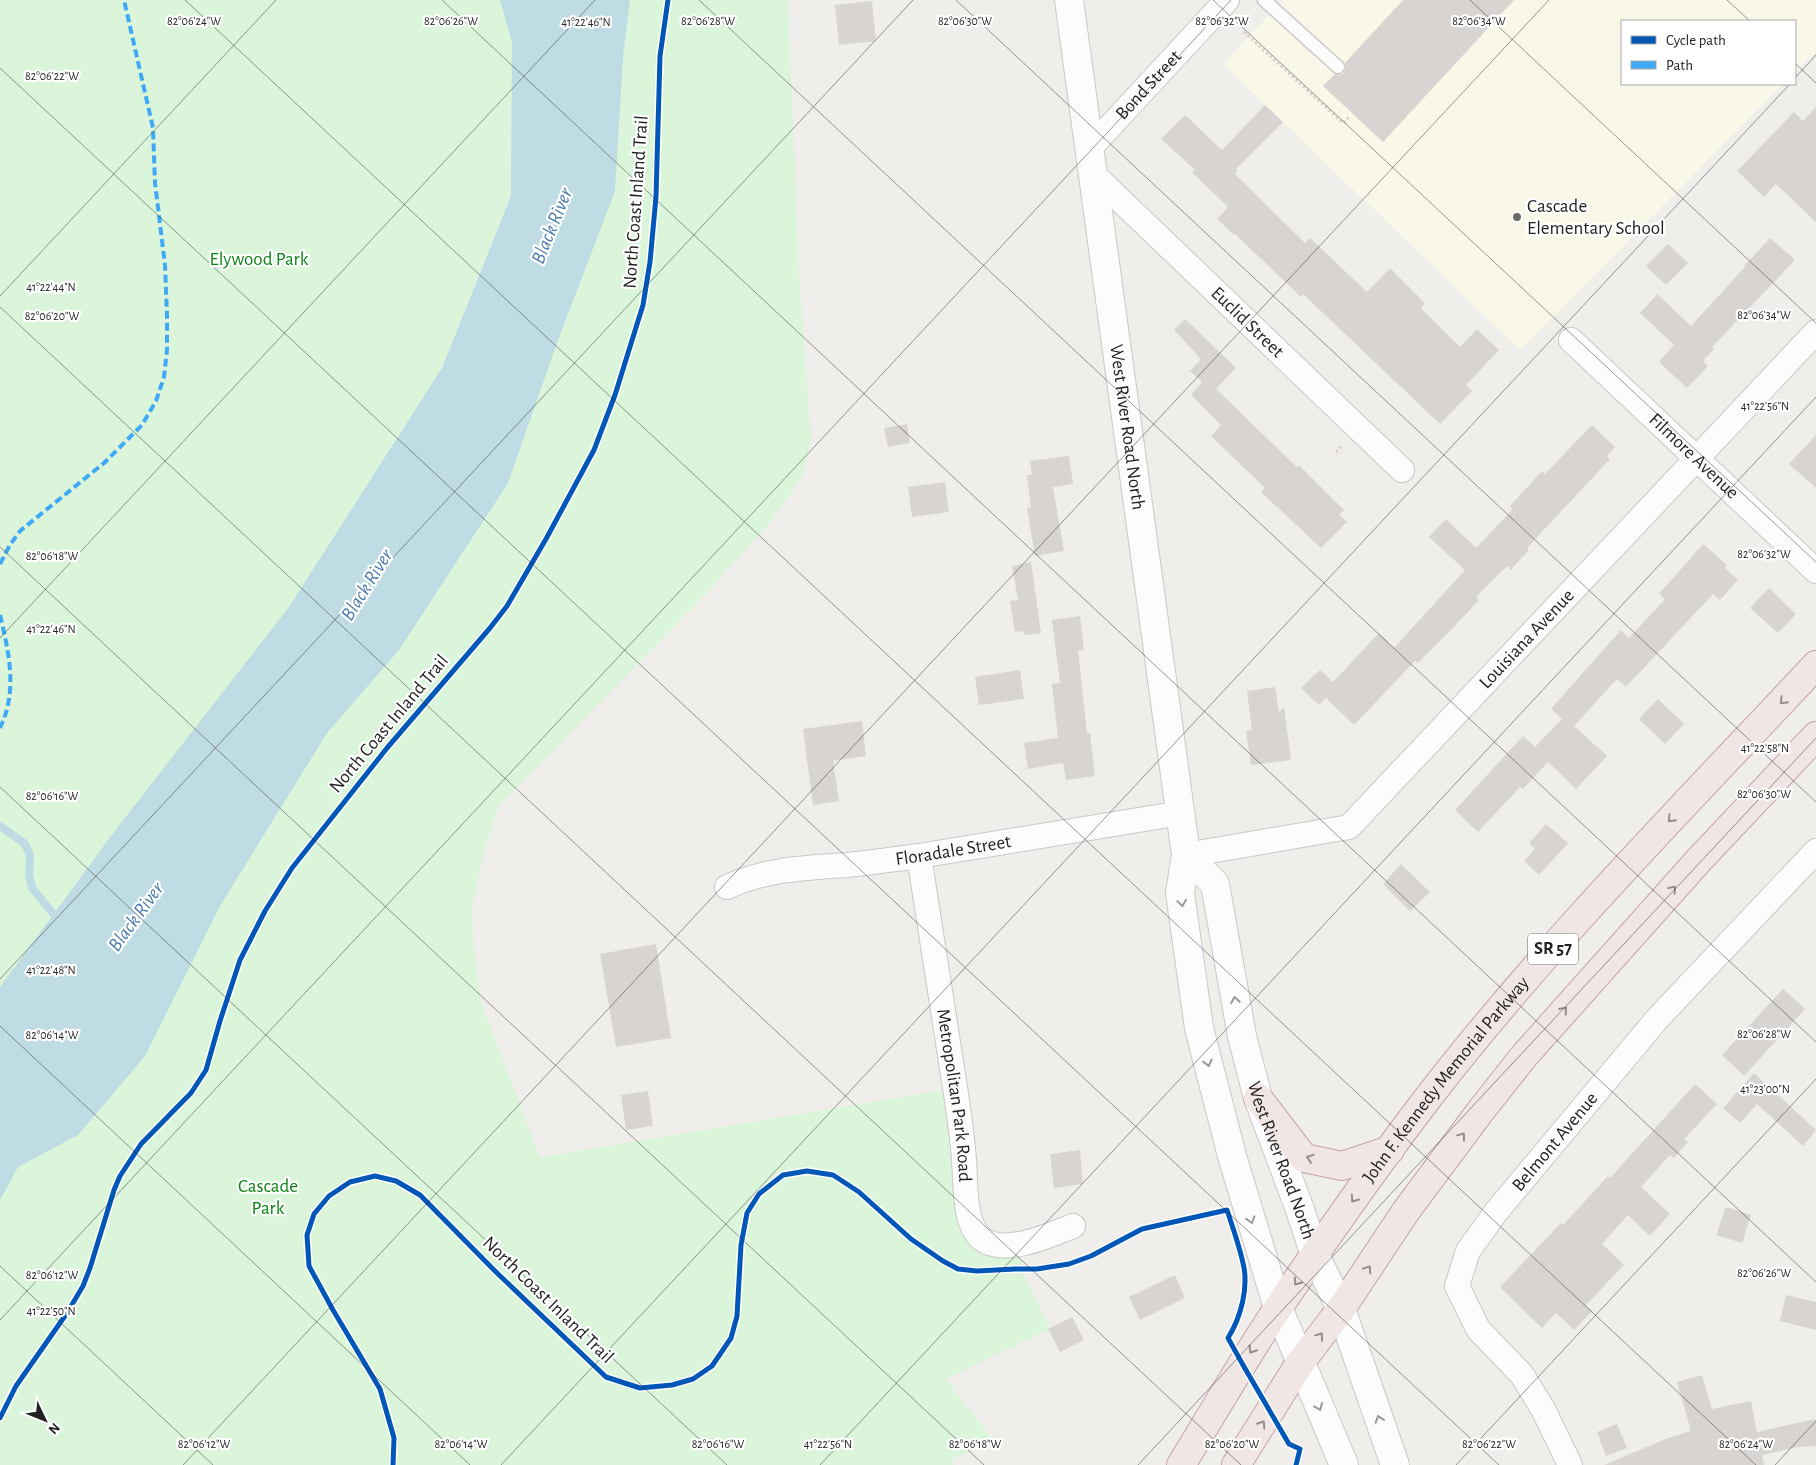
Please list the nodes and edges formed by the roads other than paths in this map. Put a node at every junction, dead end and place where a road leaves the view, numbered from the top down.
1 (1069, 0) edge
2 (1227, 0) edge
3 (1264, 0) edge
4 (1338, 67) dead end
5 (1091, 161) junction
6 (1816, 332) edge
7 (1571, 340) dead end
8 (1696, 458) junction
9 (1402, 470) dead end
10 (1816, 571) edge
11 (1816, 666) edge
12 (1816, 736) edge
13 (1181, 813) junction
14 (1816, 851) edge
15 (1186, 855) junction
16 (919, 856) junction
17 (727, 887) dead end
18 (1258, 1098) junction
19 (1390, 1150) junction
20 (1072, 1226) dead end
21 (1316, 1255) junction
22 (1278, 1308) junction
23 (1341, 1309) junction
24 (1300, 1362) junction
25 (1181, 1465) edge
26 (1236, 1465) edge
27 (1344, 1465) edge
28 (1395, 1465) edge
29 (1570, 1465) edge

1 - 5 street, West River Road North
2 - 5 street, Bond Street
3 - 4 lane
5 - 9 street, Euclid Street
5 - 13 street, West River Road North
6 - 8 street, Louisiana Avenue
7 - 8 street, Filmore Avenue
8 - 10 street, Filmore Avenue
8 - 15 street, Louisiana Avenue
11 -> 19 highway, John F. Kennedy Memorial Parkway / SR 57
23 -> 12 highway, SR 57
13 - 15 street, West River Road North
13 - 16 street, Floradale Street
14 - 29 street, Belmont Avenue
18 -> 15 street, West River Road North
15 -> 22 street, West River Road North
16 - 17 street, Floradale Street
16 - 20 street, Metropolitan Park Road
19 -> 18 highway
18 - 21 street, West River Road North
19 -> 21 highway, John F. Kennedy Memorial Parkway / SR 57
21 -> 22 highway, John F. Kennedy Memorial Parkway / SR 57
21 - 23 street, West River Road North
22 - 24 street, West River Road North
22 -> 25 highway, John F. Kennedy Memorial Parkway / SR 57
24 -> 23 highway, SR 57
28 -> 23 street, West River Road North
26 -> 24 highway, SR 57
24 -> 27 street, West River Road North

